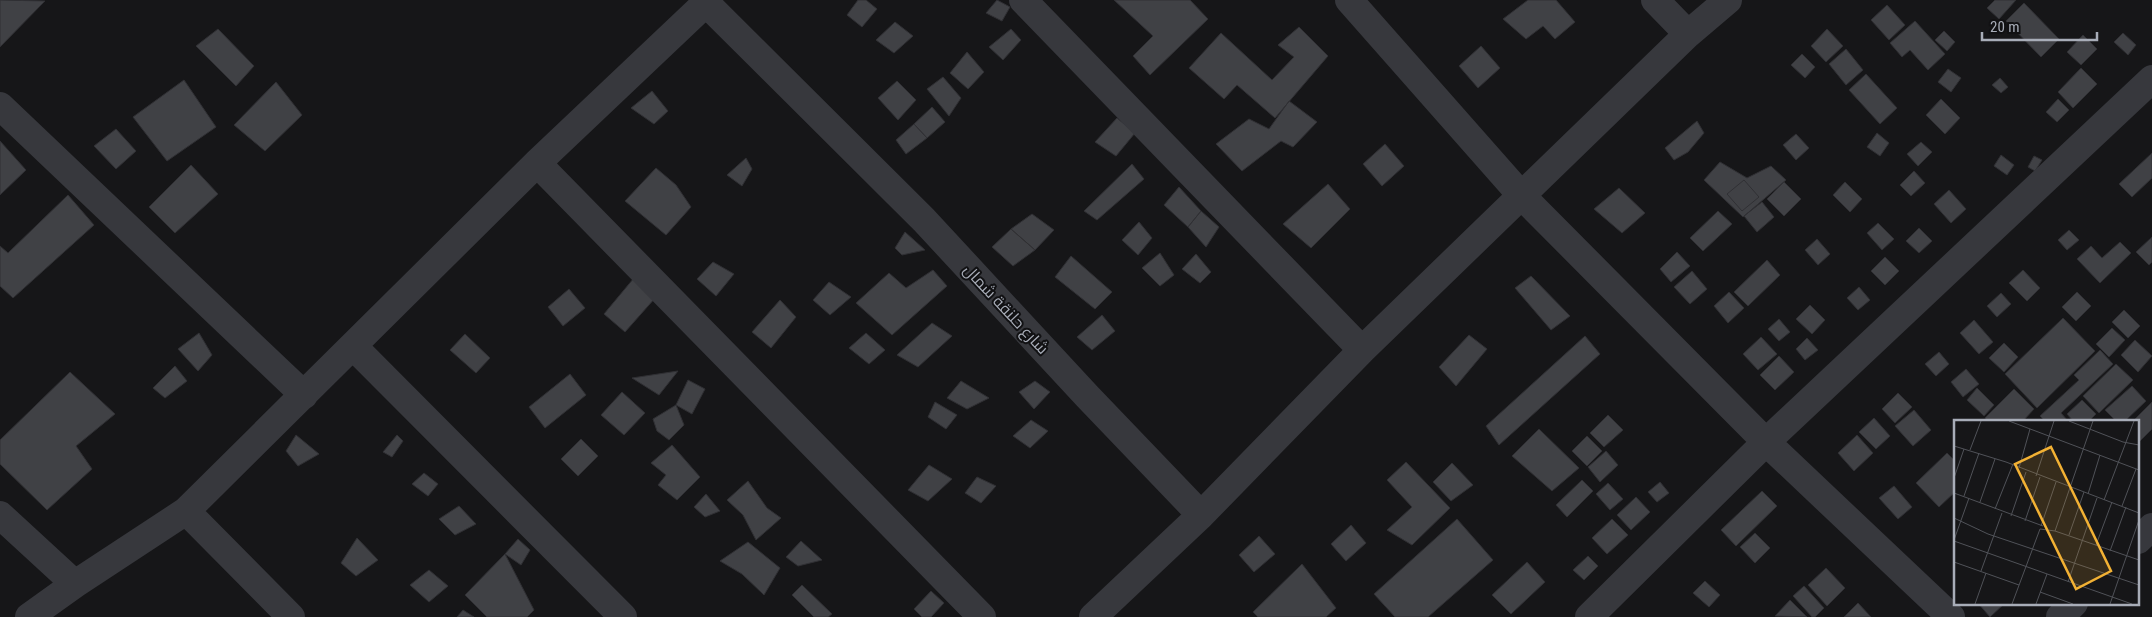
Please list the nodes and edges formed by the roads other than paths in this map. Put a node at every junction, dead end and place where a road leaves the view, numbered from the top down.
1 (1023, 0) edge
2 (1349, 0) edge
3 (1655, 0) edge
4 (1728, 0) edge
5 (706, 1) edge
6 (1688, 34) junction
7 (2152, 79) edge
8 (0, 106) edge
9 (537, 163) junction
10 (1521, 195) junction
11 (354, 348) junction
12 (1362, 350) junction
13 (304, 395) junction
14 (1766, 442) junction
15 (186, 511) junction
16 (0, 515) edge
17 (1201, 515) junction
18 (2152, 527) edge
19 (2140, 538) edge
20 (75, 584) junction
21 (2073, 604) edge
22 (29, 617) edge
23 (291, 617) edge
24 (623, 617) edge
25 (982, 617) edge
26 (1093, 617) edge
27 (1589, 617) edge
28 (1951, 617) edge
29 (2060, 617) edge

1 - 12 street
2 - 10 street
3 - 6 street
4 - 6 street
5 - 9 street
5 - 17 street, شارع حلنقة شمال
6 - 10 street
7 - 14 street
8 - 13 street
9 - 11 street
9 - 25 street
10 - 12 street
10 - 14 street
11 - 13 street
11 - 24 street
12 - 17 street
13 - 15 street
14 - 27 street
14 - 28 street
15 - 20 street
15 - 23 street
16 - 20 street
17 - 26 street
18 - 19 street
20 - 22 street
21 - 29 street

